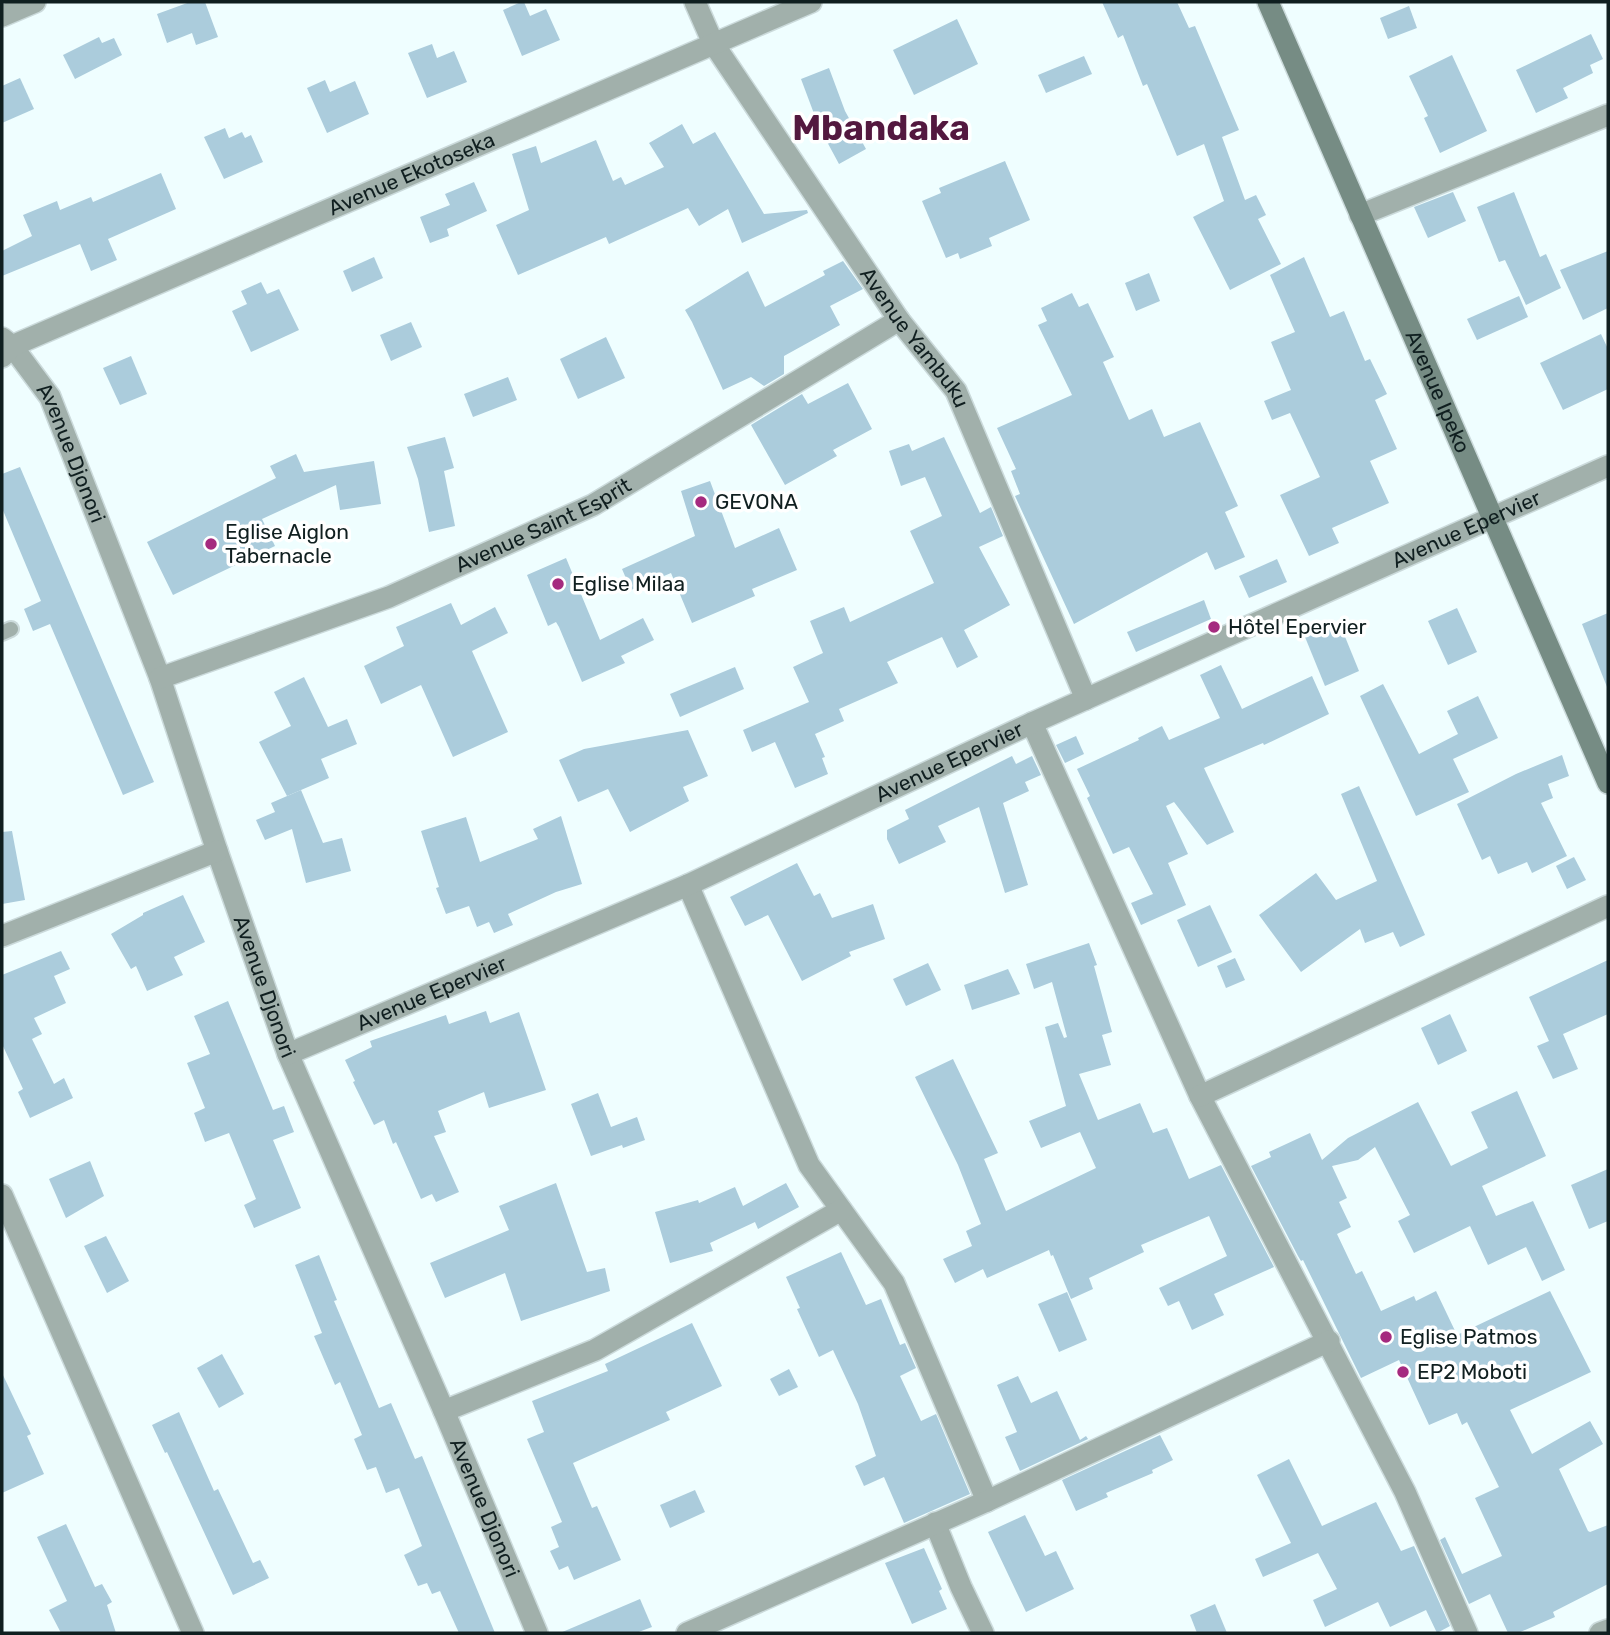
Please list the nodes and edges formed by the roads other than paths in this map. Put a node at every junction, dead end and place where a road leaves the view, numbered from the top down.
1 (35, 2) edge
2 (695, 2) edge
3 (811, 2) edge
4 (1268, 2) edge
5 (2, 16) edge
6 (713, 43) junction
7 (1608, 115) edge
8 (1360, 215) junction
9 (899, 320) junction
10 (5, 347) edge
11 (1608, 466) edge
12 (1493, 517) junction
13 (160, 678) junction
14 (1086, 699) junction
15 (1032, 723) junction
16 (1608, 783) edge
17 (217, 851) junction
18 (688, 885) junction
19 (1608, 906) edge
20 (2, 936) edge
21 (288, 1054) junction
22 (1200, 1096) junction
23 (2, 1195) edge
24 (841, 1210) junction
25 (1329, 1341) junction
26 (444, 1411) junction
27 (987, 1501) junction
28 (934, 1523) junction
29 (1608, 1630) edge
30 (193, 1633) edge
31 (537, 1633) edge
32 (687, 1633) edge
33 (983, 1633) edge
34 (1467, 1633) edge
35 (1600, 1633) edge

1 - 5 street
2 - 6 street, Avenue Yambuku
3 - 6 street, Avenue Ekotoseka
4 - 8 street, Avenue Ipeko
6 - 9 street, Avenue Yambuku
6 - 10 street, Avenue Ekotoseka
7 - 8 street
8 - 12 street, Avenue Ipeko
9 - 13 street, Avenue Saint Esprit
9 - 14 street, Avenue Yambuku
10 - 13 street, Avenue Djonori
11 - 12 street, Avenue Epervier
12 - 14 street, Avenue Epervier
12 - 16 street, Avenue Ipeko
13 - 17 street, Avenue Djonori
14 - 15 street, Avenue Epervier
15 - 18 street, Avenue Epervier
15 - 22 street
17 - 20 street
17 - 21 street, Avenue Djonori
18 - 21 street, Avenue Epervier
18 - 24 street
19 - 22 street
21 - 26 street, Avenue Djonori
22 - 25 street
23 - 30 street
24 - 26 street
24 - 27 street
25 - 27 street
25 - 34 street
26 - 31 street, Avenue Djonori
27 - 28 street
28 - 32 street
28 - 33 street
29 - 35 street

